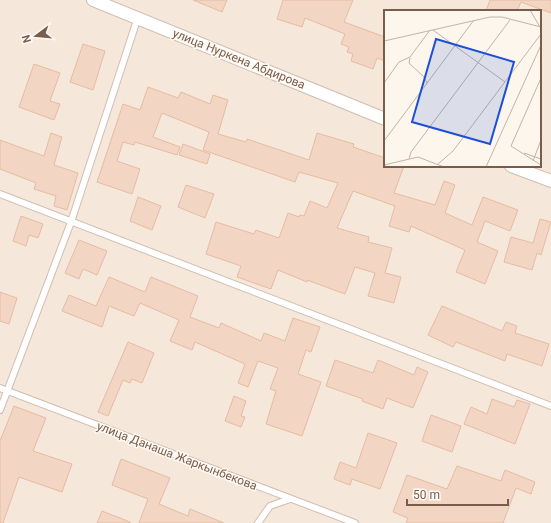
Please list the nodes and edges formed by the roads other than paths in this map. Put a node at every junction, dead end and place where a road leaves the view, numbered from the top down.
1 (93, 0) edge
2 (138, 17) junction
3 (384, 119) edge
4 (514, 167) edge
5 (551, 181) edge
6 (0, 194) edge
7 (71, 222) junction
8 (0, 388) edge
9 (7, 391) junction
10 (551, 406) edge
11 (0, 410) edge
12 (290, 498) junction
13 (258, 523) edge
14 (355, 523) edge

1 - 2 street, улица Нуркена Абдирова
2 - 3 street, улица Нуркена Абдирова
2 - 7 lane
4 - 5 street
6 - 7 lane
7 - 9 lane
7 - 10 lane
8 - 9 lane, улица Данаша Жаркынбекова
9 - 11 lane
9 - 12 lane, улица Данаша Жаркынбекова
12 - 13 lane
12 - 14 lane, улица Данаша Жаркынбекова

